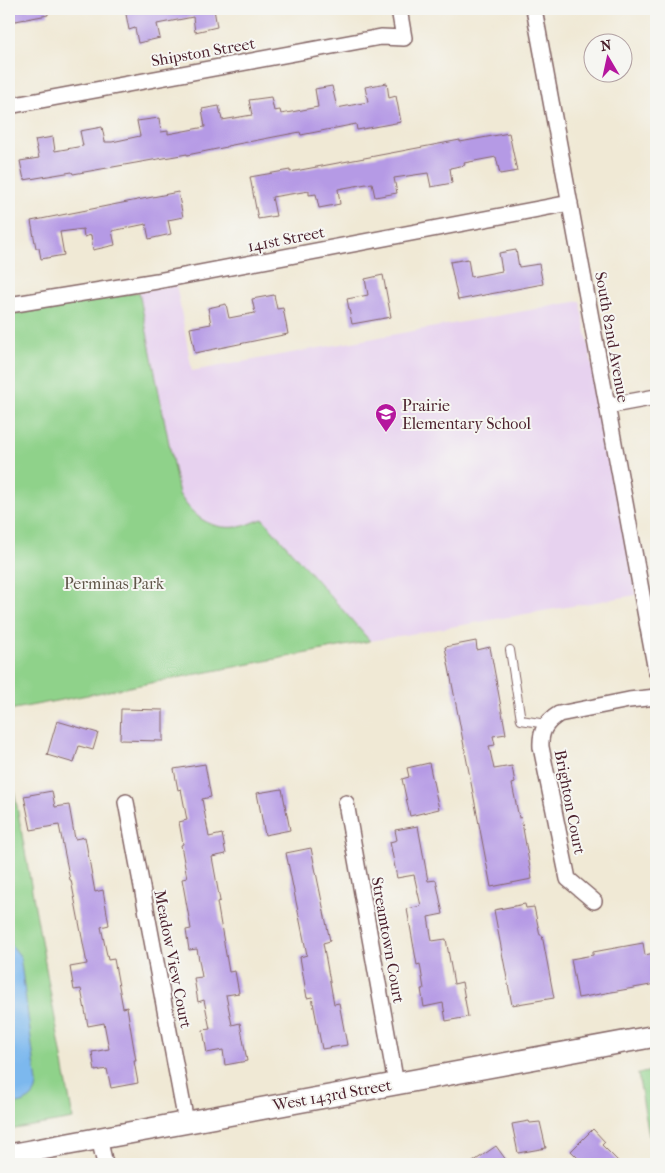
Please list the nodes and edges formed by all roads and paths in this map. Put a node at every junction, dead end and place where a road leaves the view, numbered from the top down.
1 (399, 9) edge
2 (534, 9) edge
3 (9, 106) edge
4 (570, 203) junction
5 (9, 305) edge
6 (656, 397) edge
7 (607, 406) junction
8 (510, 650) dead end
9 (656, 671) edge
10 (656, 697) edge
11 (546, 724) junction
12 (126, 802) dead end
13 (346, 803) dead end
14 (594, 901) dead end
15 (656, 1036) edge
16 (396, 1084) junction
17 (186, 1122) junction
18 (99, 1138) junction
19 (9, 1155) edge
20 (105, 1164) edge

1 - 3 street, Shipston Street
2 - 4 street, South 82nd Avenue
4 - 5 street, 141st Street
4 - 7 street, South 82nd Avenue
6 - 7 street
7 - 9 street, South 82nd Avenue
8 - 11 lane
10 - 11 street
11 - 14 street, Brighton Court
12 - 17 street, Meadow View Court
13 - 16 street, Streamtown Court
15 - 16 main road, West 143rd Street
16 - 17 main road, West 143rd Street
17 - 18 main road, West 143rd Street
18 - 19 main road, West 143rd Street
18 - 20 street

